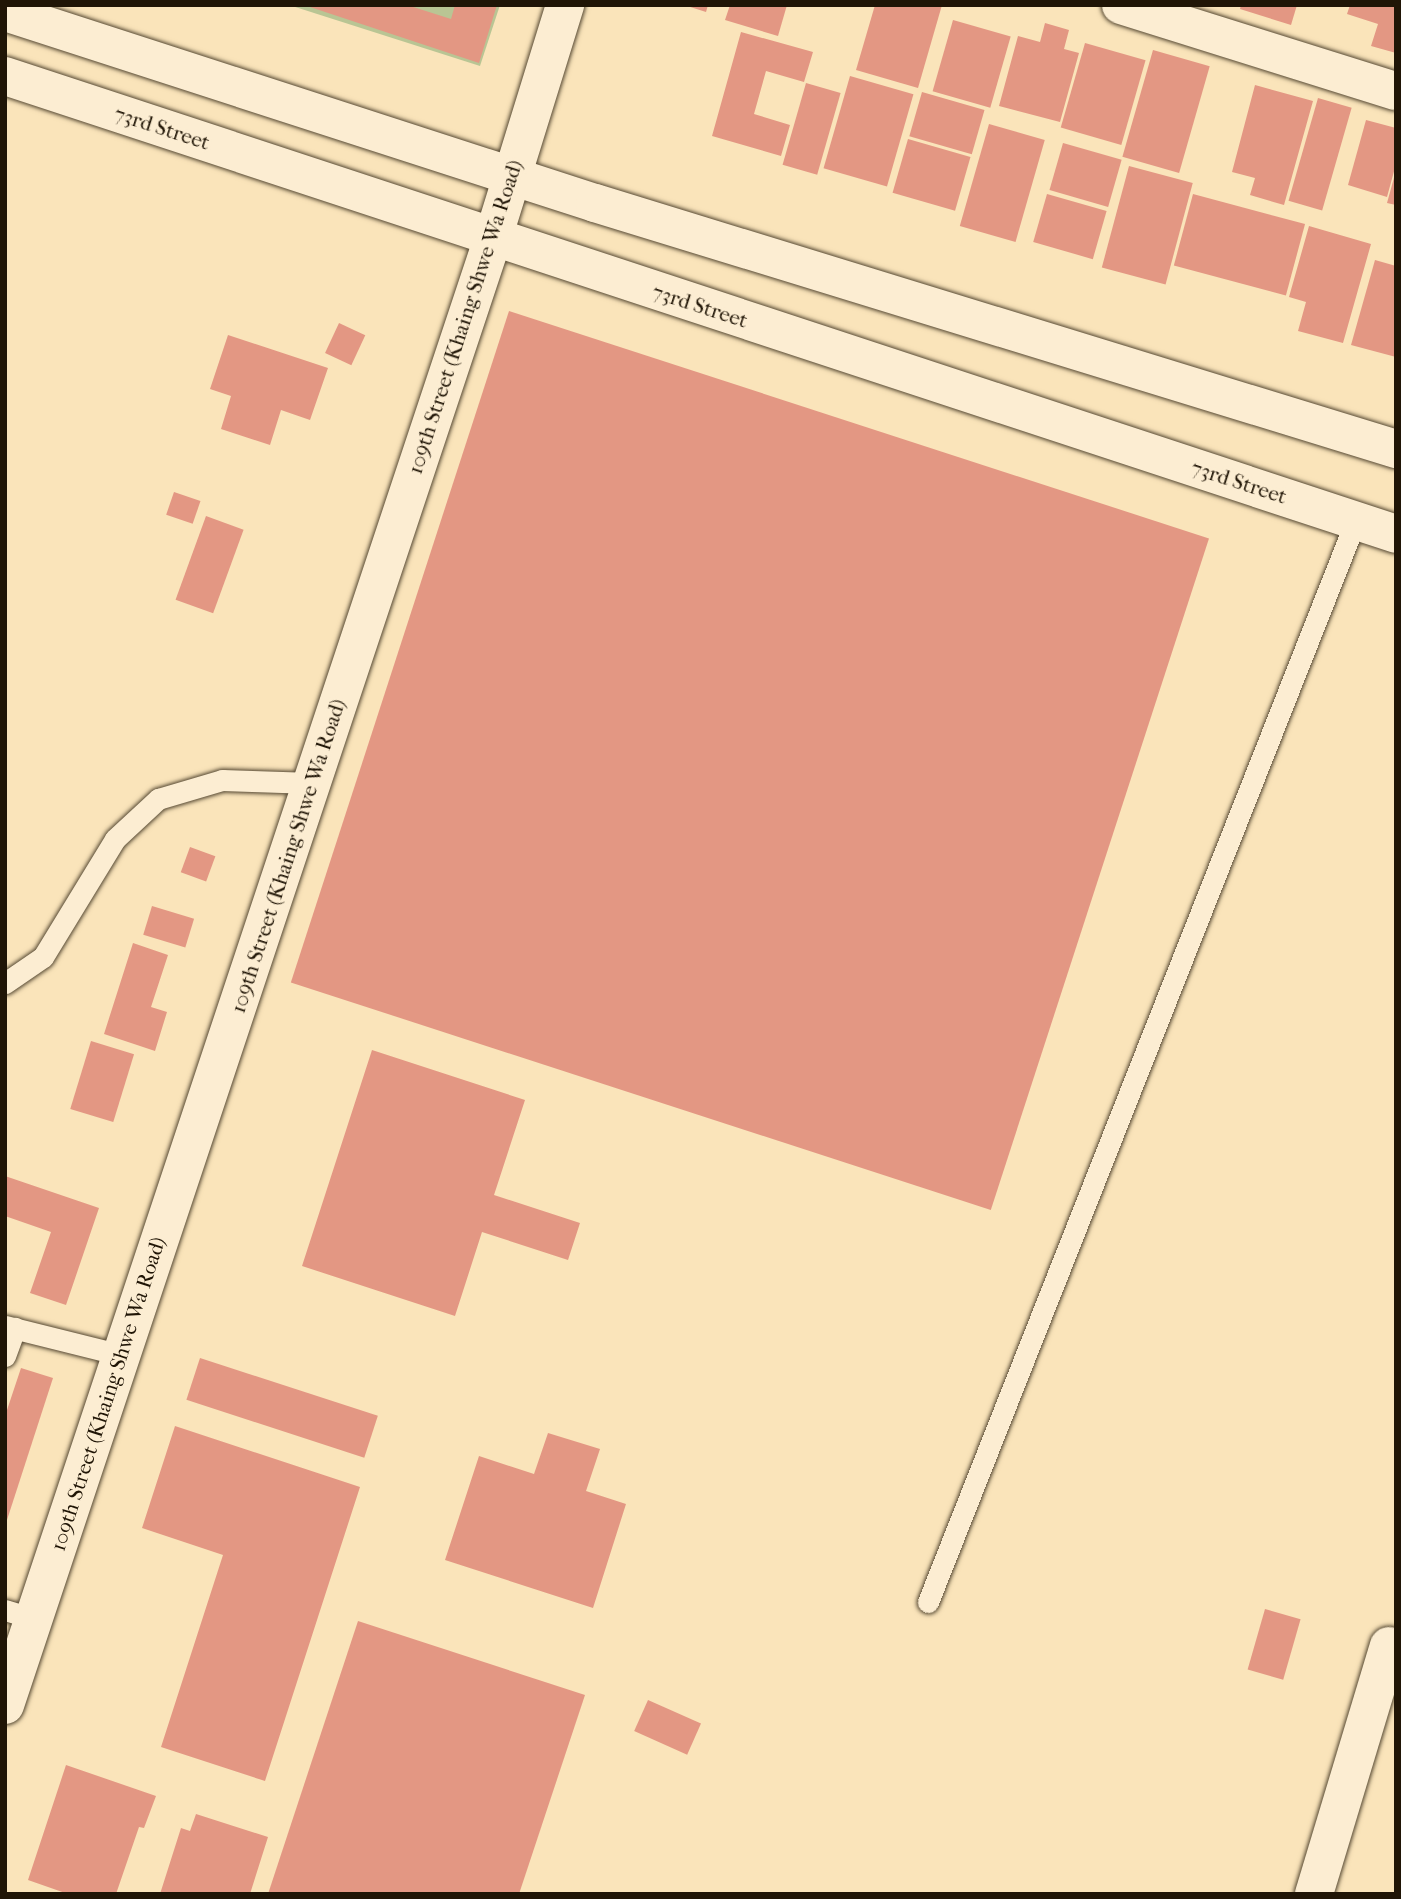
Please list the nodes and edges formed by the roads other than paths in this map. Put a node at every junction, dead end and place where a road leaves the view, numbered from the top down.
1 (565, 5) edge
2 (1121, 5) edge
3 (5, 12) edge
4 (5, 76) edge
5 (1396, 91) edge
6 (511, 175) junction
7 (493, 238) junction
8 (1396, 449) edge
9 (1356, 520) junction
10 (1396, 534) edge
11 (312, 783) junction
12 (5, 983) edge
13 (10, 1327) edge
14 (121, 1355) junction
15 (5, 1356) edge
16 (928, 1602) dead end
17 (19, 1615) edge
18 (1393, 1640) edge
19 (5, 1704) edge
20 (1314, 1894) edge

1 - 6 main road, 109th Street (Khaing Shwe Wa Road)
2 - 5 main road
3 - 6 main road
4 - 7 main road, 73rd Street
6 - 7 main road, 109th Street (Khaing Shwe Wa Road)
6 - 8 main road
7 - 9 main road, 73rd Street
7 - 11 main road, 109th Street (Khaing Shwe Wa Road)
9 - 10 main road, 73rd Street
9 - 16 lane
11 - 12 lane
11 - 14 main road, 109th Street (Khaing Shwe Wa Road)
13 - 14 lane
13 - 15 lane
14 - 17 main road, 109th Street (Khaing Shwe Wa Road)
17 - 19 main road, 109th Street (Khaing Shwe Wa Road)
18 - 20 main road

